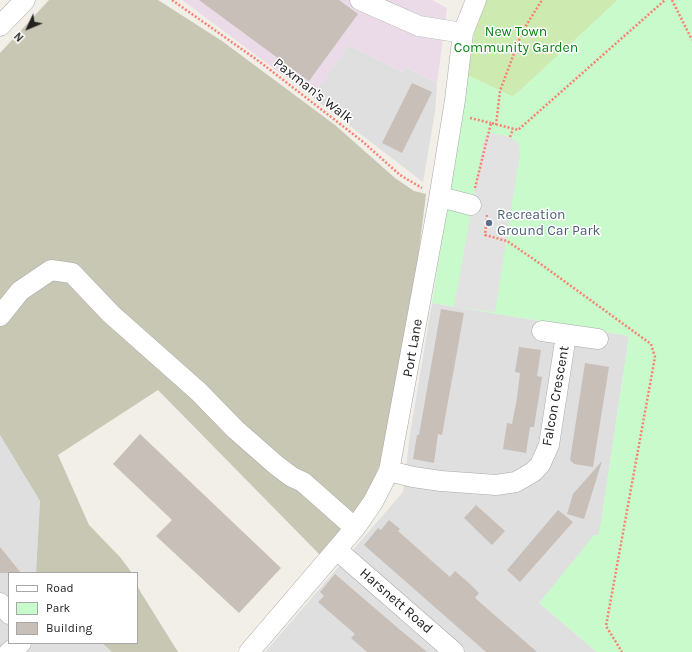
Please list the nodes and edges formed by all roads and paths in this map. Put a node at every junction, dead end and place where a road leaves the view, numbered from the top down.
1 (25, 0) edge
2 (172, 0) edge
3 (360, 0) edge
4 (476, 0) edge
5 (542, 0) edge
6 (665, 0) edge
7 (672, 0) edge
8 (0, 26) edge
9 (463, 33) junction
10 (692, 40) edge
11 (496, 125) junction
12 (513, 129) junction
13 (510, 137) dead end
14 (439, 199) junction
15 (472, 205) junction
16 (0, 316) edge
17 (542, 331) dead end
18 (566, 335) junction
19 (598, 339) dead end
20 (389, 471) junction
21 (355, 528) junction
22 (337, 550) junction
23 (0, 602) edge
24 (8, 613) edge
25 (19, 644) edge
26 (9, 652) edge
27 (249, 652) edge
28 (454, 652) edge
29 (622, 652) edge

1 - 8 street
2 - 14 path, Paxman's Walk
3 - 9 street
4 - 9 street, Port Lane
5 - 11 path
6 - 12 path
7 - 10 path
9 - 14 street, Port Lane
11 - 12 path
11 - 15 path
12 - 13 path
14 - 15 street
14 - 20 street, Port Lane
15 - 29 path
16 - 21 street
17 - 18 street, Falcon Crescent
18 - 19 street, Falcon Crescent
18 - 20 street, Falcon Crescent
20 - 21 street, Port Lane
21 - 22 street, Port Lane
22 - 27 street, Port Lane
22 - 28 street, Harsnett Road
23 - 24 street
25 - 26 street

